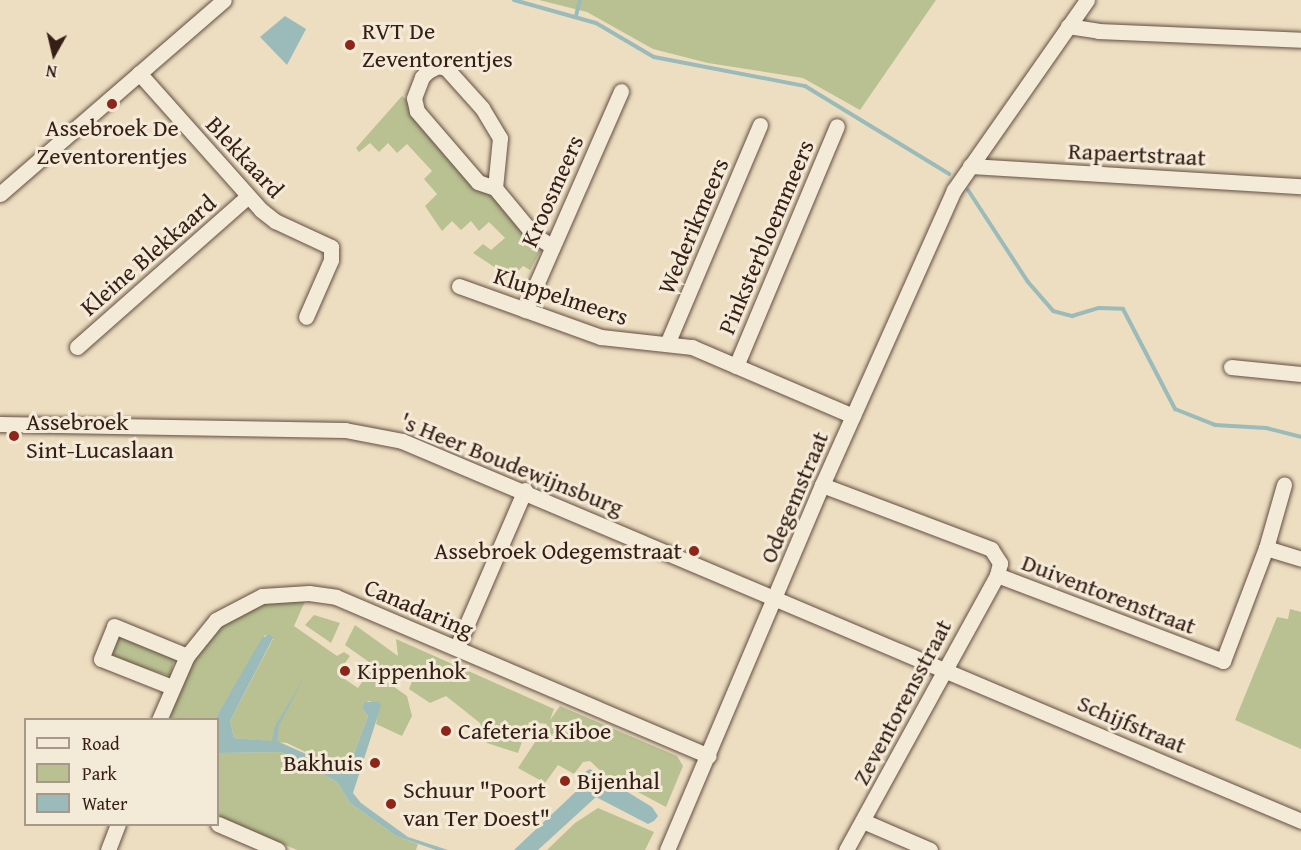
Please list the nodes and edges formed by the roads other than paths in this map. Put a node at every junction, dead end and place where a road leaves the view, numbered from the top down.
1 (224, 0) edge
2 (1087, 0) edge
3 (1068, 26) junction
4 (1301, 40) edge
5 (139, 73) junction
6 (621, 91) dead end
7 (760, 125) dead end
8 (837, 126) dead end
9 (970, 166) junction
10 (1301, 186) edge
11 (495, 188) junction
12 (0, 194) edge
13 (248, 196) junction
14 (553, 247) junction
15 (459, 286) dead end
16 (525, 310) junction
17 (306, 317) dead end
18 (667, 344) junction
19 (77, 347) dead end
20 (736, 366) junction
21 (1231, 367) dead end
22 (1301, 374) edge
23 (853, 416) junction
24 (0, 424) edge
25 (822, 485) junction
26 (1284, 485) dead end
27 (525, 490) junction
28 (1266, 548) junction
29 (1301, 559) edge
30 (997, 576) junction
31 (777, 598) junction
32 (457, 647) junction
33 (187, 656) junction
34 (945, 669) junction
35 (172, 687) junction
36 (160, 718) edge
37 (708, 756) junction
38 (863, 821) junction
39 (1301, 821) edge
40 (219, 824) edge
41 (118, 826) edge
42 (273, 849) edge
43 (108, 850) edge
44 (667, 850) edge
45 (846, 850) edge
46 (930, 850) edge

1 - 5 street
2 - 3 street, Odegemstraat
3 - 4 street
3 - 9 street, Odegemstraat
5 - 12 street
5 - 13 street, Blekkaard
6 - 14 street, Kroosmeers
7 - 18 street, Wederikmeers
8 - 20 street, Pinksterbloemmeers
9 - 10 street, Rapaertstraat
9 - 23 street, Odegemstraat
11 - 11 street
11 - 14 street
13 - 17 street, Blekkaard
13 - 19 street, Kleine Blekkaard
14 - 16 street, Kroosmeers
15 - 16 street, Kluppelmeers
16 - 18 street, Kluppelmeers
18 - 20 street, Kluppelmeers
20 - 23 street, Kluppelmeers
21 - 22 street
23 - 25 street, Odegemstraat
24 - 27 street, 's Heer Boudewijnsburg
25 - 30 street, Duiventorenstraat
25 - 31 street, Odegemstraat
26 - 28 street, Duiventorenstraat
27 - 31 street, 's Heer Boudewijnsburg
27 - 32 street
28 - 29 street
28 - 30 street, Duiventorenstraat
30 - 34 street, Zeventorensstraat
31 - 34 street, 's Heer Boudewijnsburg
31 - 37 street, Odegemstraat
32 - 33 street, Canadaring
32 - 37 street, Canadaring
33 - 35 street, Canadaring
33 - 35 street
34 - 38 street, Zeventorensstraat
34 - 39 street, Schijfstraat
35 - 36 street, Canadaring
37 - 44 street, Odegemstraat
38 - 45 street, Zeventorensstraat
38 - 46 street
40 - 42 street
41 - 43 street

